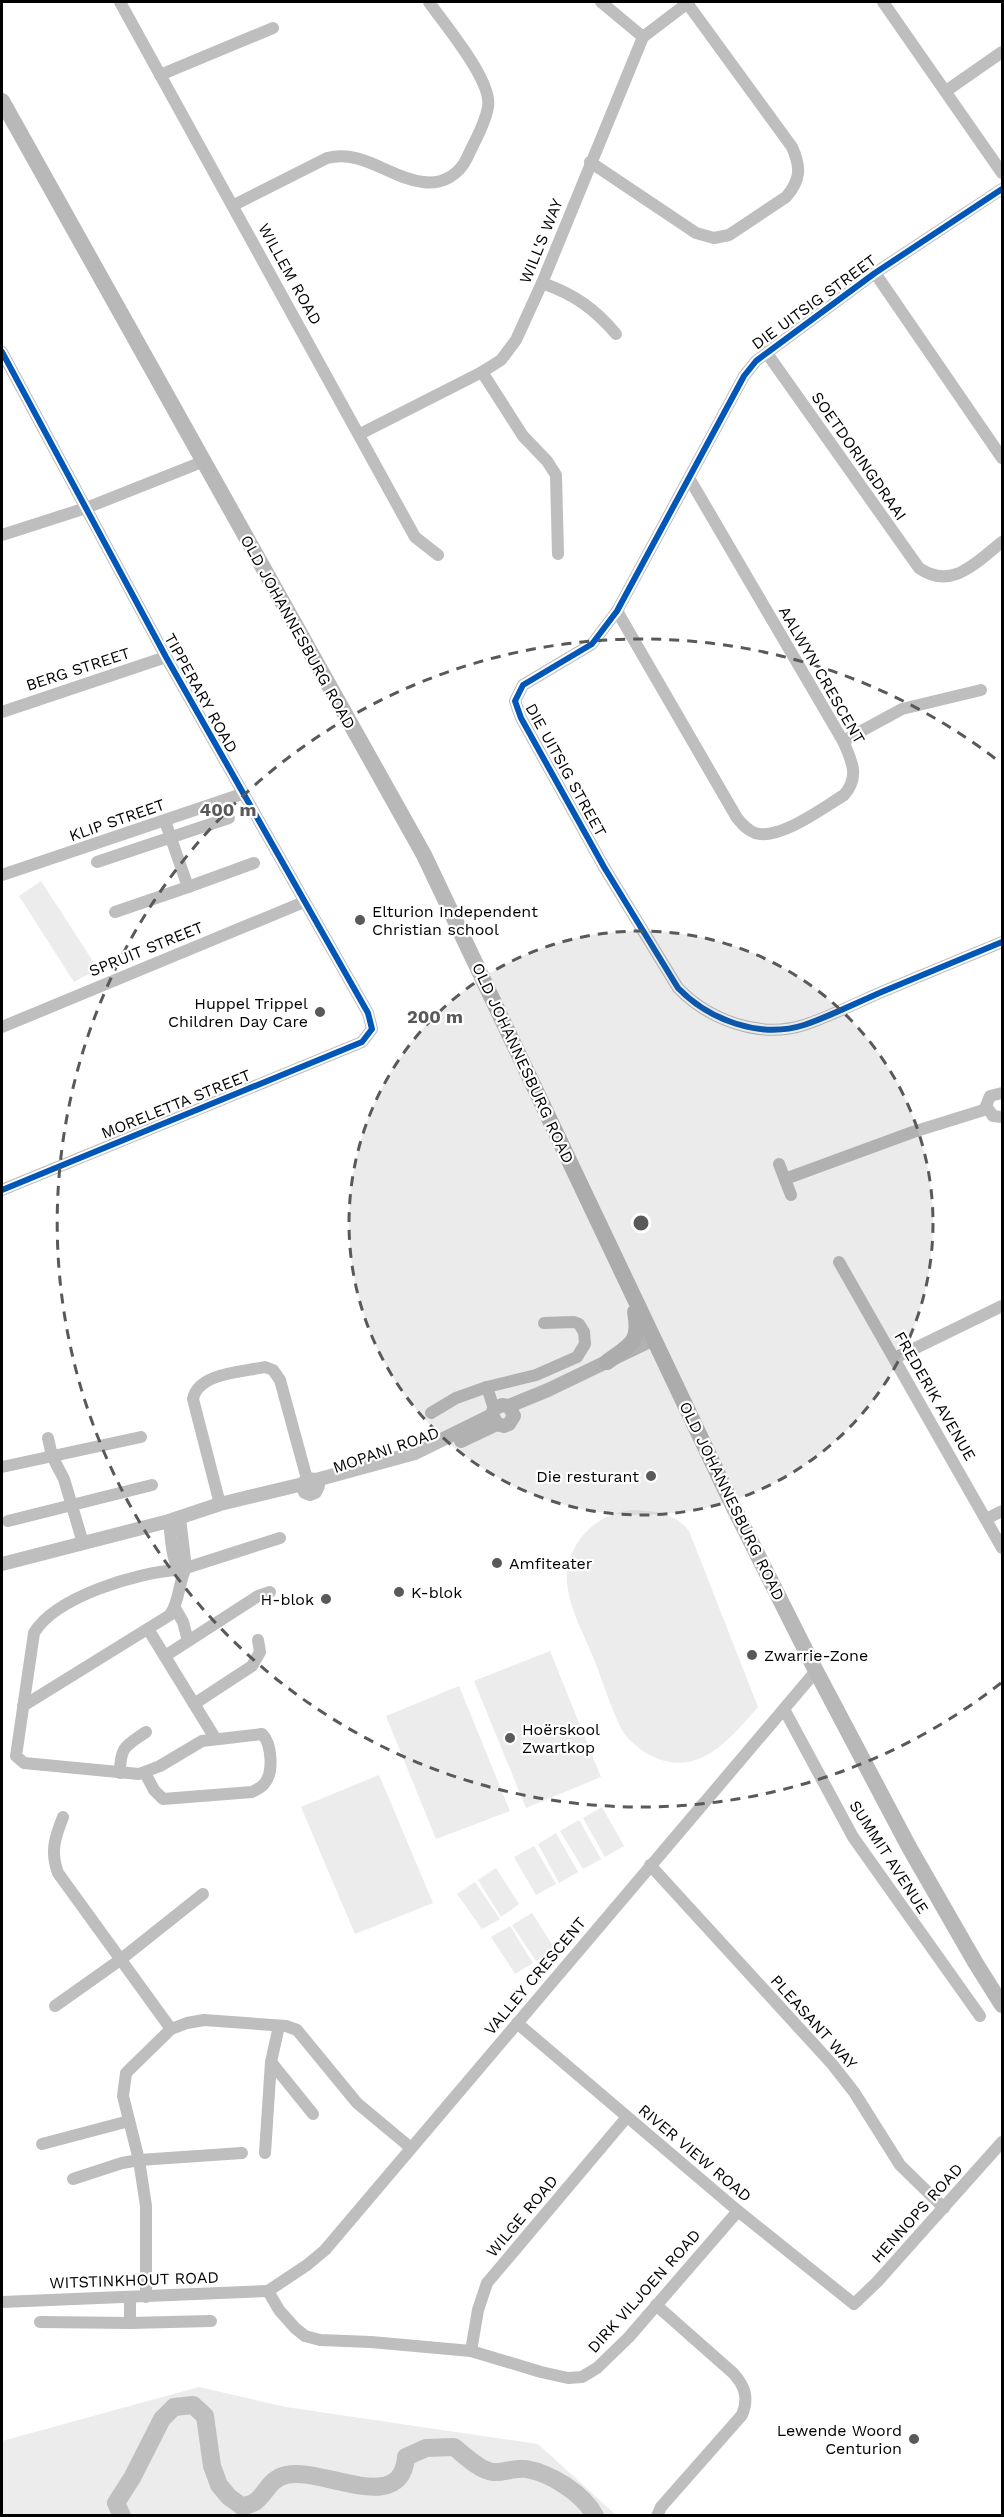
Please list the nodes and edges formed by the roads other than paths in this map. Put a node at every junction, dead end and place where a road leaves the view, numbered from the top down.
1 (120, 2) edge
2 (429, 2) edge
3 (601, 2) edge
4 (688, 2) edge
5 (883, 2) edge
6 (273, 28) dead end
7 (643, 37) junction
8 (1002, 52) edge
9 (160, 75) junction
10 (946, 91) junction
11 (2, 101) edge
12 (590, 162) junction
13 (1002, 173) edge
14 (1002, 189) edge
15 (234, 206) junction
16 (875, 273) junction
17 (542, 283) junction
18 (616, 334) dead end
19 (766, 352) junction
20 (2, 356) edge
21 (482, 372) junction
22 (360, 434) junction
23 (1002, 458) edge
24 (202, 462) junction
25 (688, 478) junction
26 (86, 508) junction
27 (2, 535) edge
28 (1002, 542) edge
29 (558, 554) dead end
30 (438, 555) dead end
31 (617, 611) junction
32 (166, 657) junction
33 (981, 690) dead end
34 (2, 712) edge
35 (843, 741) junction
36 (242, 794) junction
37 (229, 818) dead end
38 (165, 821) junction
39 (171, 837) junction
40 (97, 862) dead end
41 (254, 863) dead end
42 (2, 875) edge
43 (188, 887) junction
44 (304, 902) junction
45 (115, 912) dead end
46 (1002, 942) edge
47 (2, 1027) edge
48 (362, 1042) joint
49 (1002, 1093) edge
50 (987, 1109) junction
51 (1002, 1117) edge
52 (779, 1164) dead end
53 (785, 1179) junction
54 (2, 1190) edge
55 (791, 1195) dead end
56 (839, 1262) dead end
57 (631, 1290) junction
58 (1002, 1306) edge
59 (544, 1323) dead end
60 (656, 1343) junction
61 (895, 1358) junction
62 (607, 1362) junction
63 (492, 1386) junction
64 (501, 1412) junction
65 (431, 1413) dead end
66 (141, 1437) dead end
67 (48, 1438) dead end
68 (52, 1456) junction
69 (2, 1467) edge
70 (152, 1485) dead end
71 (310, 1485) junction
72 (220, 1504) junction
73 (72, 1505) junction
74 (1002, 1511) edge
75 (178, 1519) junction
76 (986, 1519) junction
77 (8, 1521) dead end
78 (280, 1538) dead end
79 (83, 1543) junction
80 (1002, 1548) edge
81 (2, 1564) edge
82 (182, 1570) junction
83 (270, 1592) dead end
84 (175, 1608) junction
85 (148, 1629) junction
86 (188, 1641) junction
87 (258, 1641) dead end
88 (165, 1656) junction
89 (816, 1671) junction
90 (194, 1704) junction
91 (23, 1706) junction
92 (784, 1709) junction
93 (146, 1732) dead end
94 (215, 1738) junction
95 (120, 1773) junction
96 (145, 1773) junction
97 (63, 1817) dead end
98 (650, 1865) junction
99 (202, 1894) dead end
100 (120, 1960) junction
101 (1002, 2005) edge
102 (55, 2006) dead end
103 (980, 2016) dead end
104 (517, 2023) junction
105 (279, 2026) junction
106 (171, 2029) junction
107 (272, 2062) junction
108 (313, 2114) dead end
109 (627, 2117) junction
110 (129, 2121) junction
111 (1002, 2142) edge
112 (42, 2144) dead end
113 (411, 2148) junction
114 (243, 2153) dead end
115 (265, 2153) dead end
116 (139, 2160) junction
117 (73, 2179) dead end
118 (944, 2208) junction
119 (738, 2211) junction
120 (268, 2292) junction
121 (146, 2296) junction
122 (130, 2297) junction
123 (2, 2302) edge
124 (854, 2304) joint
125 (656, 2305) junction
126 (212, 2321) dead end
127 (40, 2322) dead end
128 (130, 2323) junction
129 (471, 2351) junction
130 (657, 2516) edge

1 - 9 street, WILLEM ROAD
2 - 15 street
3 - 7 street
4 - 7 street, WILL'S WAY
4 - 12 street
5 - 10 street
6 - 9 street
7 - 12 street, WILL'S WAY
8 - 10 street
9 - 15 street, WILLEM ROAD
10 - 13 street
11 - 24 main road, OLD JOHANNESBURG ROAD
12 - 17 street, WILL'S WAY
14 - 16 street, DIE UITSIG STREET
15 - 22 street, WILLEM ROAD
16 - 19 street, DIE UITSIG STREET
16 - 23 street
17 - 18 street
17 - 21 street, WILL'S WAY
19 - 25 street, DIE UITSIG STREET
19 - 28 street, SOETDORINGDRAAI
20 - 26 street, TIPPERARY ROAD
21 - 22 street, WILL'S WAY
21 - 29 street
22 - 30 street, WILLEM ROAD
24 - 26 street
24 - 57 main road, OLD JOHANNESBURG ROAD
25 - 31 street, DIE UITSIG STREET
25 - 35 street, AALWYN CRESCENT
26 - 27 street
26 - 32 street, TIPPERARY ROAD
31 - 35 street, AALWYN CRESCENT
31 - 46 street, DIE UITSIG STREET
32 - 34 street, BERG STREET
32 - 36 street, TIPPERARY ROAD
33 - 35 street
36 - 38 street, KLIP STREET
36 - 44 street, TIPPERARY ROAD
37 - 39 street
38 - 39 street
38 - 42 street, KLIP STREET
39 - 40 street
39 - 43 street
41 - 43 street
43 - 45 street
44 - 47 street, SPRUIT STREET
44 - 48 street, TIPPERARY ROAD
48 - 54 street, MORELETTA STREET
49 - 50 street
50 - 51 street
50 - 53 street
52 - 53 street
53 - 55 street
56 - 61 street, FREDERIK AVENUE
57 - 60 main road, OLD JOHANNESBURG ROAD
57 - 62 main road
58 - 61 street
59 - 63 street
60 - 62 street, MOPANI ROAD
60 - 64 street, MOPANI ROAD
60 - 89 main road, OLD JOHANNESBURG ROAD
61 - 76 street, FREDERIK AVENUE
62 - 64 street, MOPANI ROAD
63 - 64 street
63 - 65 street
64 - 71 street, MOPANI ROAD
66 - 68 street
67 - 68 street
68 - 69 street
68 - 73 street
70 - 73 street
71 - 72 street, MOPANI ROAD
71 - 72 street
71 - 75 street, MOPANI ROAD
72 - 75 street, MOPANI ROAD
73 - 77 street
73 - 79 street
74 - 76 street
75 - 79 street, MOPANI ROAD
75 - 82 street
76 - 80 street, FREDERIK AVENUE
78 - 82 street
79 - 81 street, MOPANI ROAD
82 - 84 street
82 - 91 street
83 - 86 street
84 - 85 street
84 - 86 street
85 - 88 street
85 - 91 street
86 - 88 street
87 - 90 street
88 - 90 street
89 - 92 street, VALLEY CRESCENT
89 - 101 main road, OLD JOHANNESBURG ROAD
90 - 94 street
91 - 95 street
92 - 98 street, VALLEY CRESCENT
92 - 103 street, SUMMIT AVENUE
93 - 95 street
94 - 96 street
94 - 96 street
95 - 96 street
97 - 100 street
98 - 104 street, VALLEY CRESCENT
98 - 118 street, PLEASANT WAY
99 - 100 street
100 - 102 street
100 - 106 street
104 - 109 street, RIVER VIEW ROAD
104 - 113 street, VALLEY CRESCENT
105 - 106 street
105 - 107 street
105 - 113 street
106 - 110 street
107 - 108 street
107 - 115 street
109 - 119 street, RIVER VIEW ROAD
109 - 129 street, WILGE ROAD
110 - 112 street
110 - 116 street
111 - 118 street, HENNOPS ROAD
113 - 120 street, VALLEY CRESCENT
114 - 116 street
116 - 117 street
116 - 121 street
118 - 124 street, HENNOPS ROAD
119 - 124 street, RIVER VIEW ROAD
119 - 125 street, DIRK VILJOEN ROAD
120 - 121 street, WITSTINKHOUT ROAD
120 - 129 street, DIRK VILJOEN ROAD
121 - 122 street, WITSTINKHOUT ROAD
122 - 123 street, WITSTINKHOUT ROAD
122 - 128 street
125 - 129 street, DIRK VILJOEN ROAD
125 - 130 street
126 - 128 street
127 - 128 street

